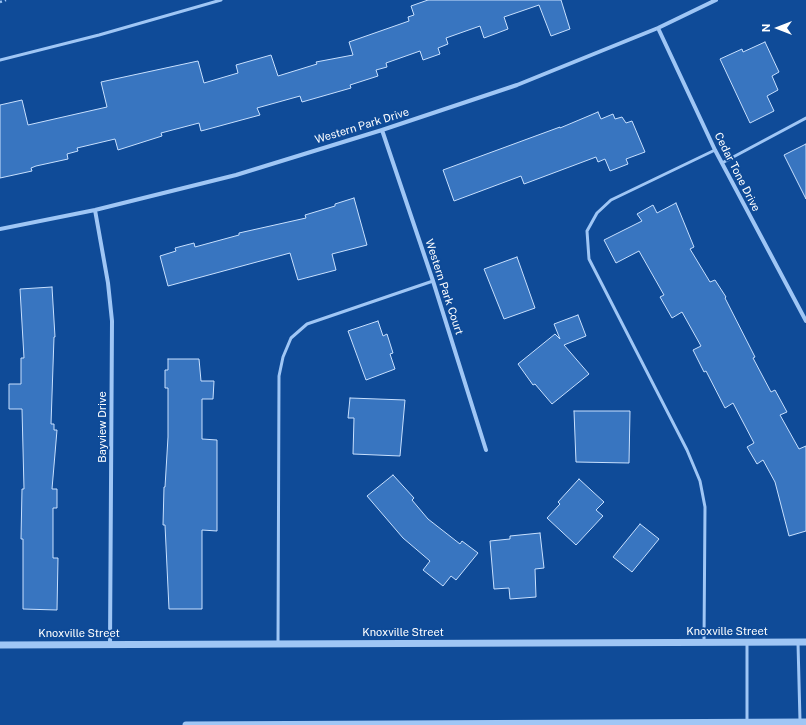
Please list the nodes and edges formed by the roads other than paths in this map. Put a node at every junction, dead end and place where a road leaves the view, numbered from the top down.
1 (221, 0) edge
2 (716, 0) edge
3 (658, 28) junction
4 (0, 60) edge
5 (806, 118) edge
6 (382, 130) junction
7 (715, 150) junction
8 (722, 163) junction
9 (94, 210) junction
10 (0, 229) edge
11 (433, 281) junction
12 (806, 322) edge
13 (486, 450) dead end
14 (798, 642) junction
15 (806, 642) edge
16 (704, 643) junction
17 (748, 643) junction
18 (278, 644) junction
19 (0, 645) edge
20 (110, 645) junction
21 (802, 723) edge
22 (747, 724) edge
23 (186, 725) edge

1 - 4 lane
2 - 3 street, Western Park Drive
3 - 6 street, Western Park Drive
3 - 7 street, Cedar Tone Drive
5 - 8 lane
6 - 9 street, Western Park Drive
6 - 11 street, Western Park Court
7 - 8 street, Cedar Tone Drive
7 - 16 lane
8 - 12 street, Cedar Tone Drive
9 - 10 street, Western Park Drive
9 - 20 street, Bayview Drive
11 - 13 street, Western Park Court
11 - 18 lane
14 - 15 street, Knoxville Street
14 - 17 street, Knoxville Street
14 - 21 lane
16 - 17 street, Knoxville Street
16 - 18 street, Knoxville Street
17 - 22 lane
18 - 20 street, Knoxville Street
19 - 20 street, Knoxville Street
21 - 22 street
22 - 23 street

